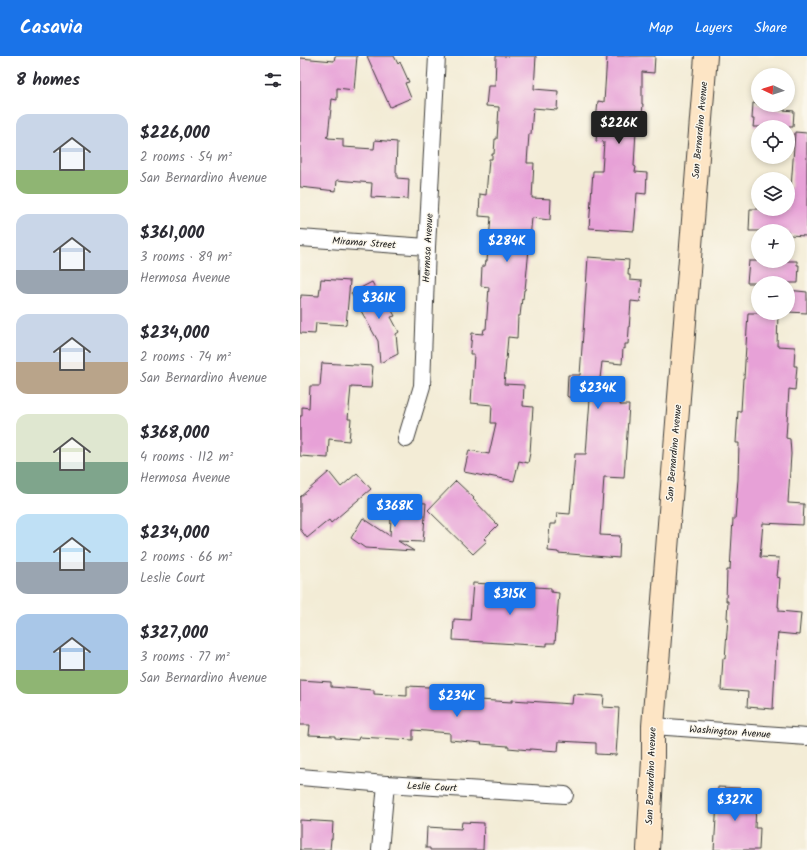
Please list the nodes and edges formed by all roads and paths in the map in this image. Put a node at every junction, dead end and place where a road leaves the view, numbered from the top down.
1 (437, 56) edge
2 (706, 56) edge
3 (300, 238) edge
4 (427, 247) junction
5 (406, 438) dead end
6 (653, 726) junction
7 (807, 737) edge
8 (300, 777) edge
9 (386, 784) junction
10 (565, 794) dead end
11 (380, 850) edge
12 (648, 850) edge

1 - 4 street, Hermosa Avenue
2 - 6 main road, San Bernardino Avenue
3 - 4 street, Miramar Street
4 - 5 street, Hermosa Avenue
6 - 7 street, Washington Avenue
6 - 12 main road, San Bernardino Avenue
8 - 9 street, Leslie Court
9 - 10 street, Leslie Court
9 - 11 street

